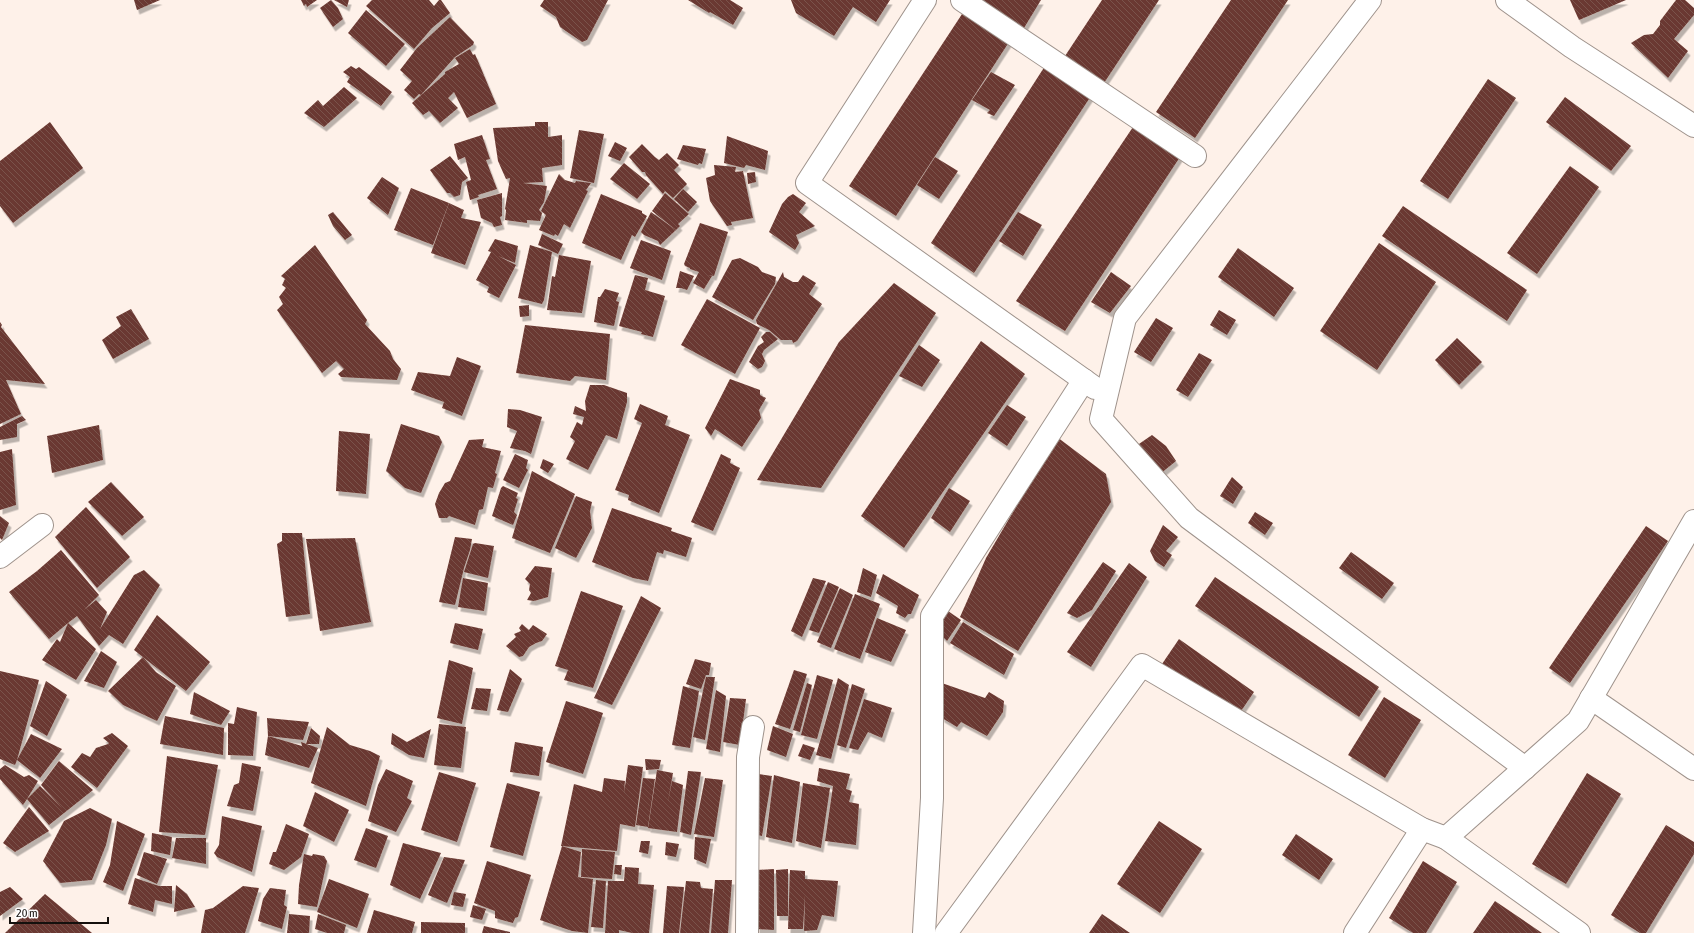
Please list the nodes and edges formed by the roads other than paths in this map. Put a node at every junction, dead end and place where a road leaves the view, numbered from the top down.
1 (924, 0) edge
2 (962, 0) edge
3 (1370, 0) edge
4 (1507, 0) edge
5 (1694, 126) edge
6 (1195, 156) dead end
7 (1084, 380) junction
8 (1106, 395) junction
9 (1694, 521) edge
10 (42, 525) dead end
11 (0, 557) edge
12 (1591, 698) junction
13 (753, 727) dead end
14 (1525, 768) junction
15 (1694, 769) edge
16 (1422, 829) junction
17 (1446, 838) junction
18 (747, 933) edge
19 (924, 933) edge
20 (946, 933) edge
21 (1356, 933) edge
22 (1579, 933) edge

1 - 7 street
2 - 6 street
3 - 8 street
4 - 5 street
7 - 8 street
7 - 19 street
8 - 14 street
9 - 12 street
10 - 11 street
12 - 14 street
12 - 15 street
13 - 18 street
14 - 17 street
16 - 17 street
16 - 20 street
16 - 21 street
17 - 22 street

